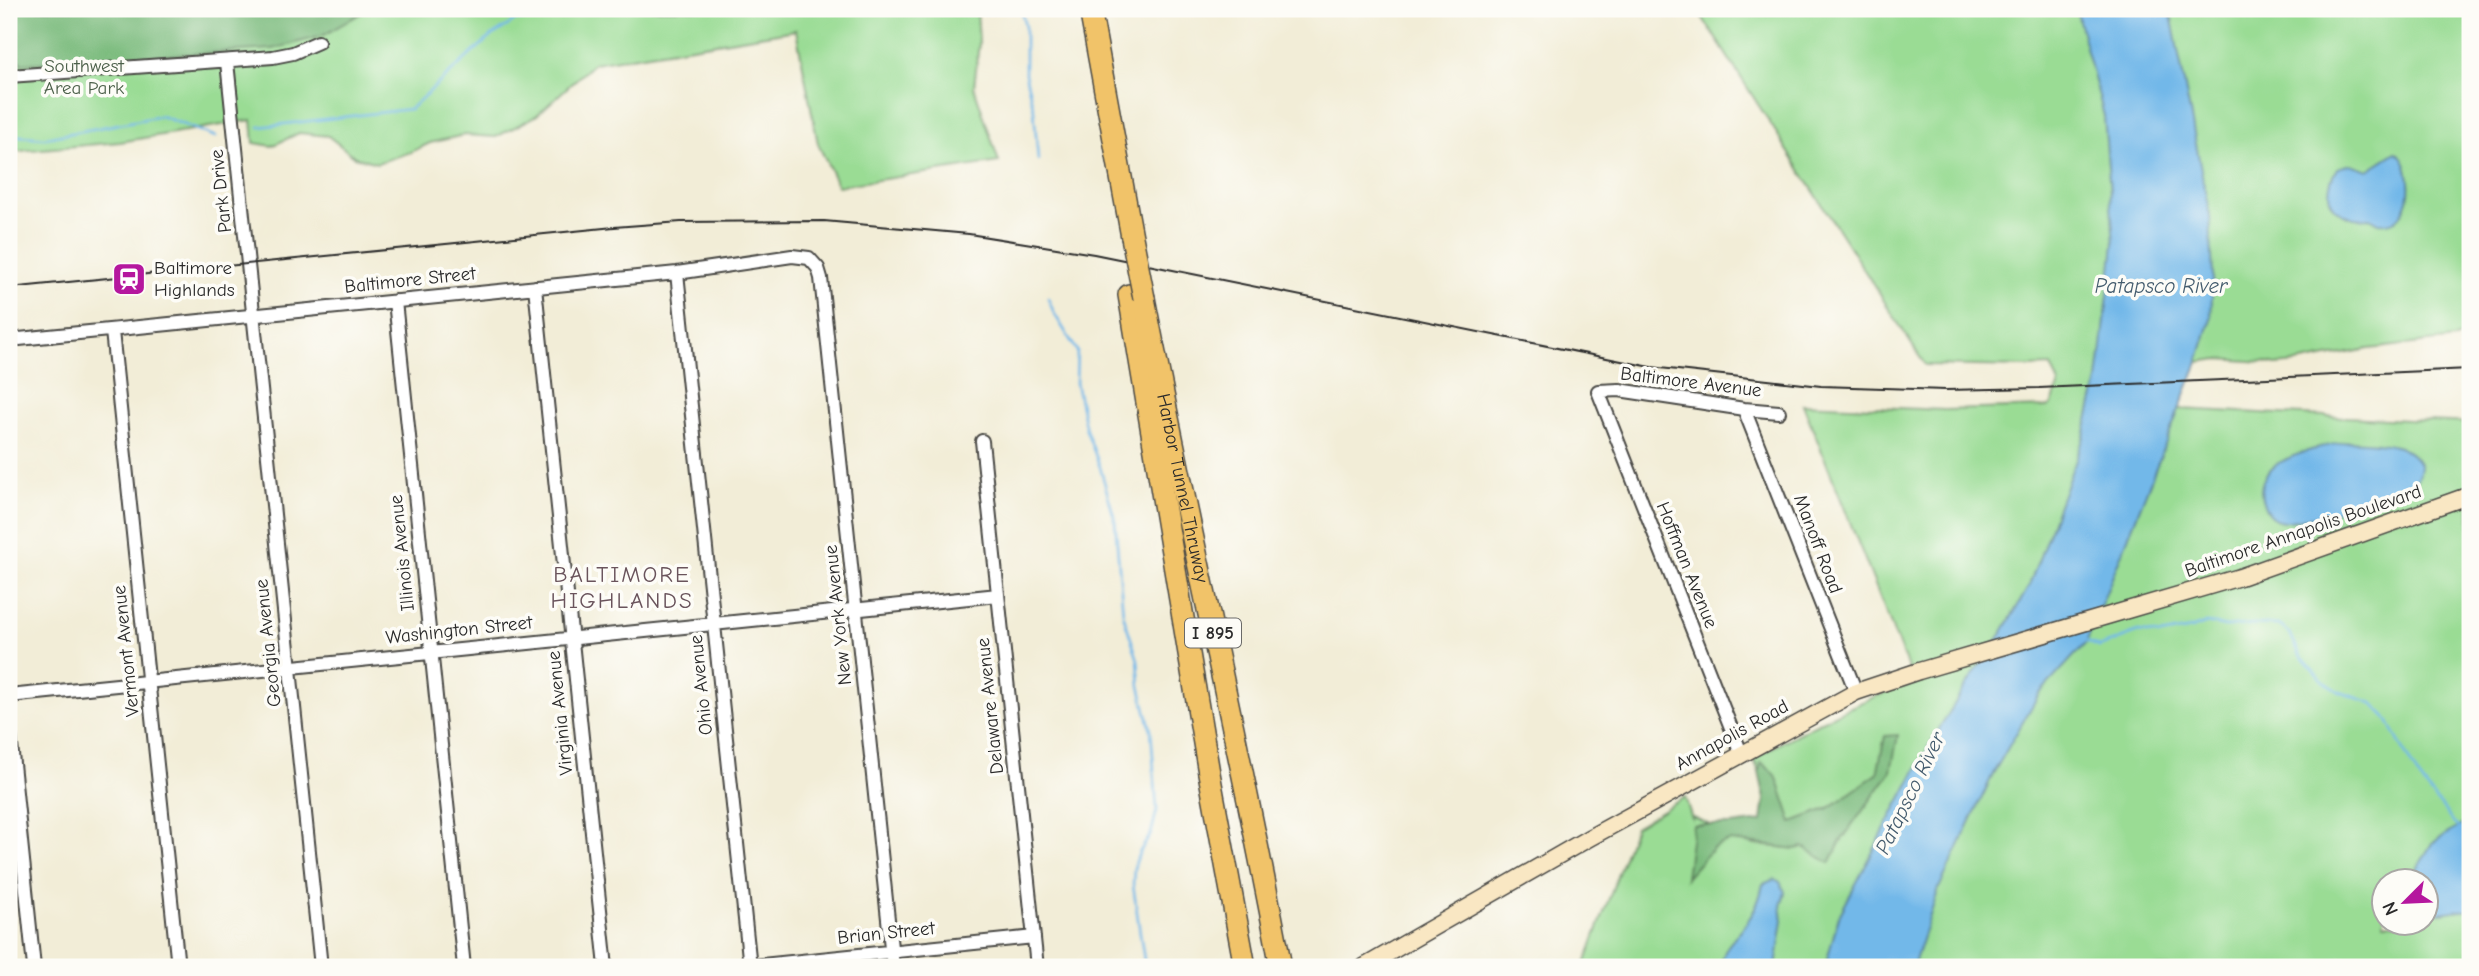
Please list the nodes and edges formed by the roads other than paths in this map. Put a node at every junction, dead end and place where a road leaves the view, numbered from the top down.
1 (1075, 9) edge
2 (1090, 9) edge
3 (318, 42) dead end
4 (227, 62) junction
5 (9, 76) edge
6 (1125, 235) junction
7 (813, 262) joint
8 (677, 273) junction
9 (535, 287) junction
10 (1137, 297) junction
11 (394, 301) junction
12 (253, 316) junction
13 (112, 331) junction
14 (9, 340) edge
15 (1598, 391) joint
16 (1744, 409) junction
17 (1779, 412) dead end
18 (982, 441) dead end
19 (2470, 495) edge
20 (998, 595) junction
21 (2148, 605) joint
22 (857, 609) junction
23 (714, 624) junction
24 (572, 638) junction
25 (432, 653) junction
26 (290, 667) junction
27 (148, 682) junction
28 (1856, 692) junction
29 (9, 696) edge
30 (9, 725) edge
31 (1741, 753) junction
32 (1034, 937) junction
33 (891, 952) junction
34 (34, 967) edge
35 (178, 967) edge
36 (321, 967) edge
37 (464, 967) edge
38 (606, 967) edge
39 (747, 967) edge
40 (893, 967) edge
41 (1037, 967) edge
42 (1245, 967) edge
43 (1282, 967) edge
44 (1364, 967) edge

1 - 6 highway, Harbor Tunnel Thruway / I 895
2 - 6 highway, Harbor Tunnel Thruway / I 895
3 - 4 street
4 - 5 street
4 - 12 street, Park Drive
6 - 10 highway, Harbor Tunnel Thruway / I 895, bridge
7 - 8 street, Baltimore Street
7 - 22 street, New York Avenue
8 - 9 street, Baltimore Street
8 - 23 street, Ohio Avenue
9 - 11 street, Baltimore Street
9 - 24 street, Virginia Avenue
10 - 42 highway, Harbor Tunnel Thruway / I 895
10 - 43 highway, Harbor Tunnel Thruway / I 895
11 - 12 street, Baltimore Street
11 - 25 street, Illinois Avenue
12 - 13 street, Baltimore Street
12 - 26 street, Georgia Avenue
13 - 14 street, Baltimore Street
13 - 27 street, Vermont Avenue
15 - 16 street, Baltimore Avenue
15 - 31 street, Hoffman Avenue
16 - 17 street, Baltimore Avenue
16 - 28 street, Manoff Road
18 - 20 street, Delaware Avenue
19 - 21 main road, Baltimore Annapolis Boulevard
20 - 22 street, Washington Street
20 - 32 street, Delaware Avenue
21 - 28 main road, Annapolis Road
22 - 23 street, Washington Street
22 - 33 street, New York Avenue
23 - 24 street, Washington Street
23 - 39 street, Ohio Avenue
24 - 25 street, Washington Street
24 - 38 street, Virginia Avenue
25 - 26 street, Washington Street
25 - 37 street, Illinois Avenue
26 - 27 street, Washington Street
26 - 36 street, Georgia Avenue
27 - 29 street, Washington Street
27 - 35 street, Vermont Avenue
28 - 31 main road, Annapolis Road
30 - 34 street
31 - 44 main road, Annapolis Road
32 - 33 street, Brian Street
32 - 41 street, Delaware Avenue
33 - 39 street, Brian Street
33 - 40 street, New York Avenue

